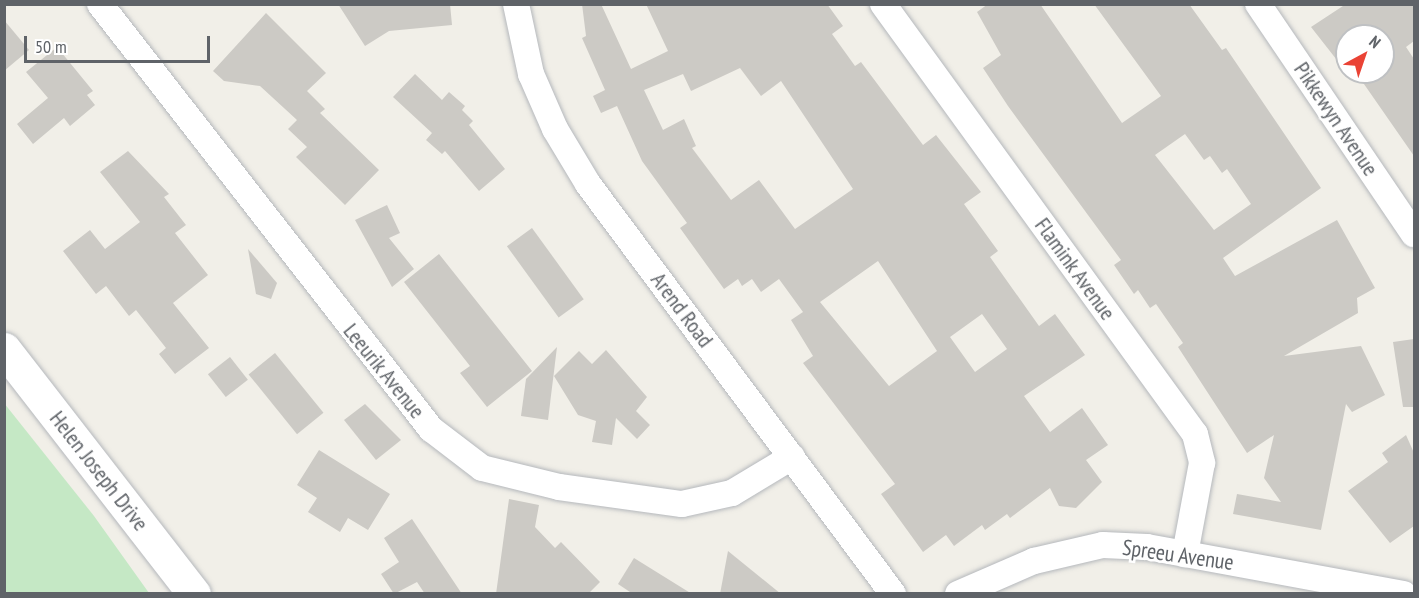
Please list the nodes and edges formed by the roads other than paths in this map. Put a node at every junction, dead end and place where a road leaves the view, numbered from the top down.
1 (100, 4) edge
2 (516, 4) edge
3 (884, 4) edge
4 (1258, 4) edge
5 (1414, 234) edge
6 (4, 349) edge
7 (792, 457) junction
8 (1185, 554) junction
9 (194, 594) edge
10 (893, 594) edge
11 (958, 594) edge
12 (1404, 594) edge

1 - 7 street, Leeurik Avenue
2 - 7 street, Arend Road
3 - 8 street, Flamink Avenue
4 - 5 street, Pikkewyn Avenue
6 - 9 street, Helen Joseph Drive
7 - 10 street, Arend Road
8 - 11 street, Spreeu Avenue
8 - 12 street, Spreeu Avenue

